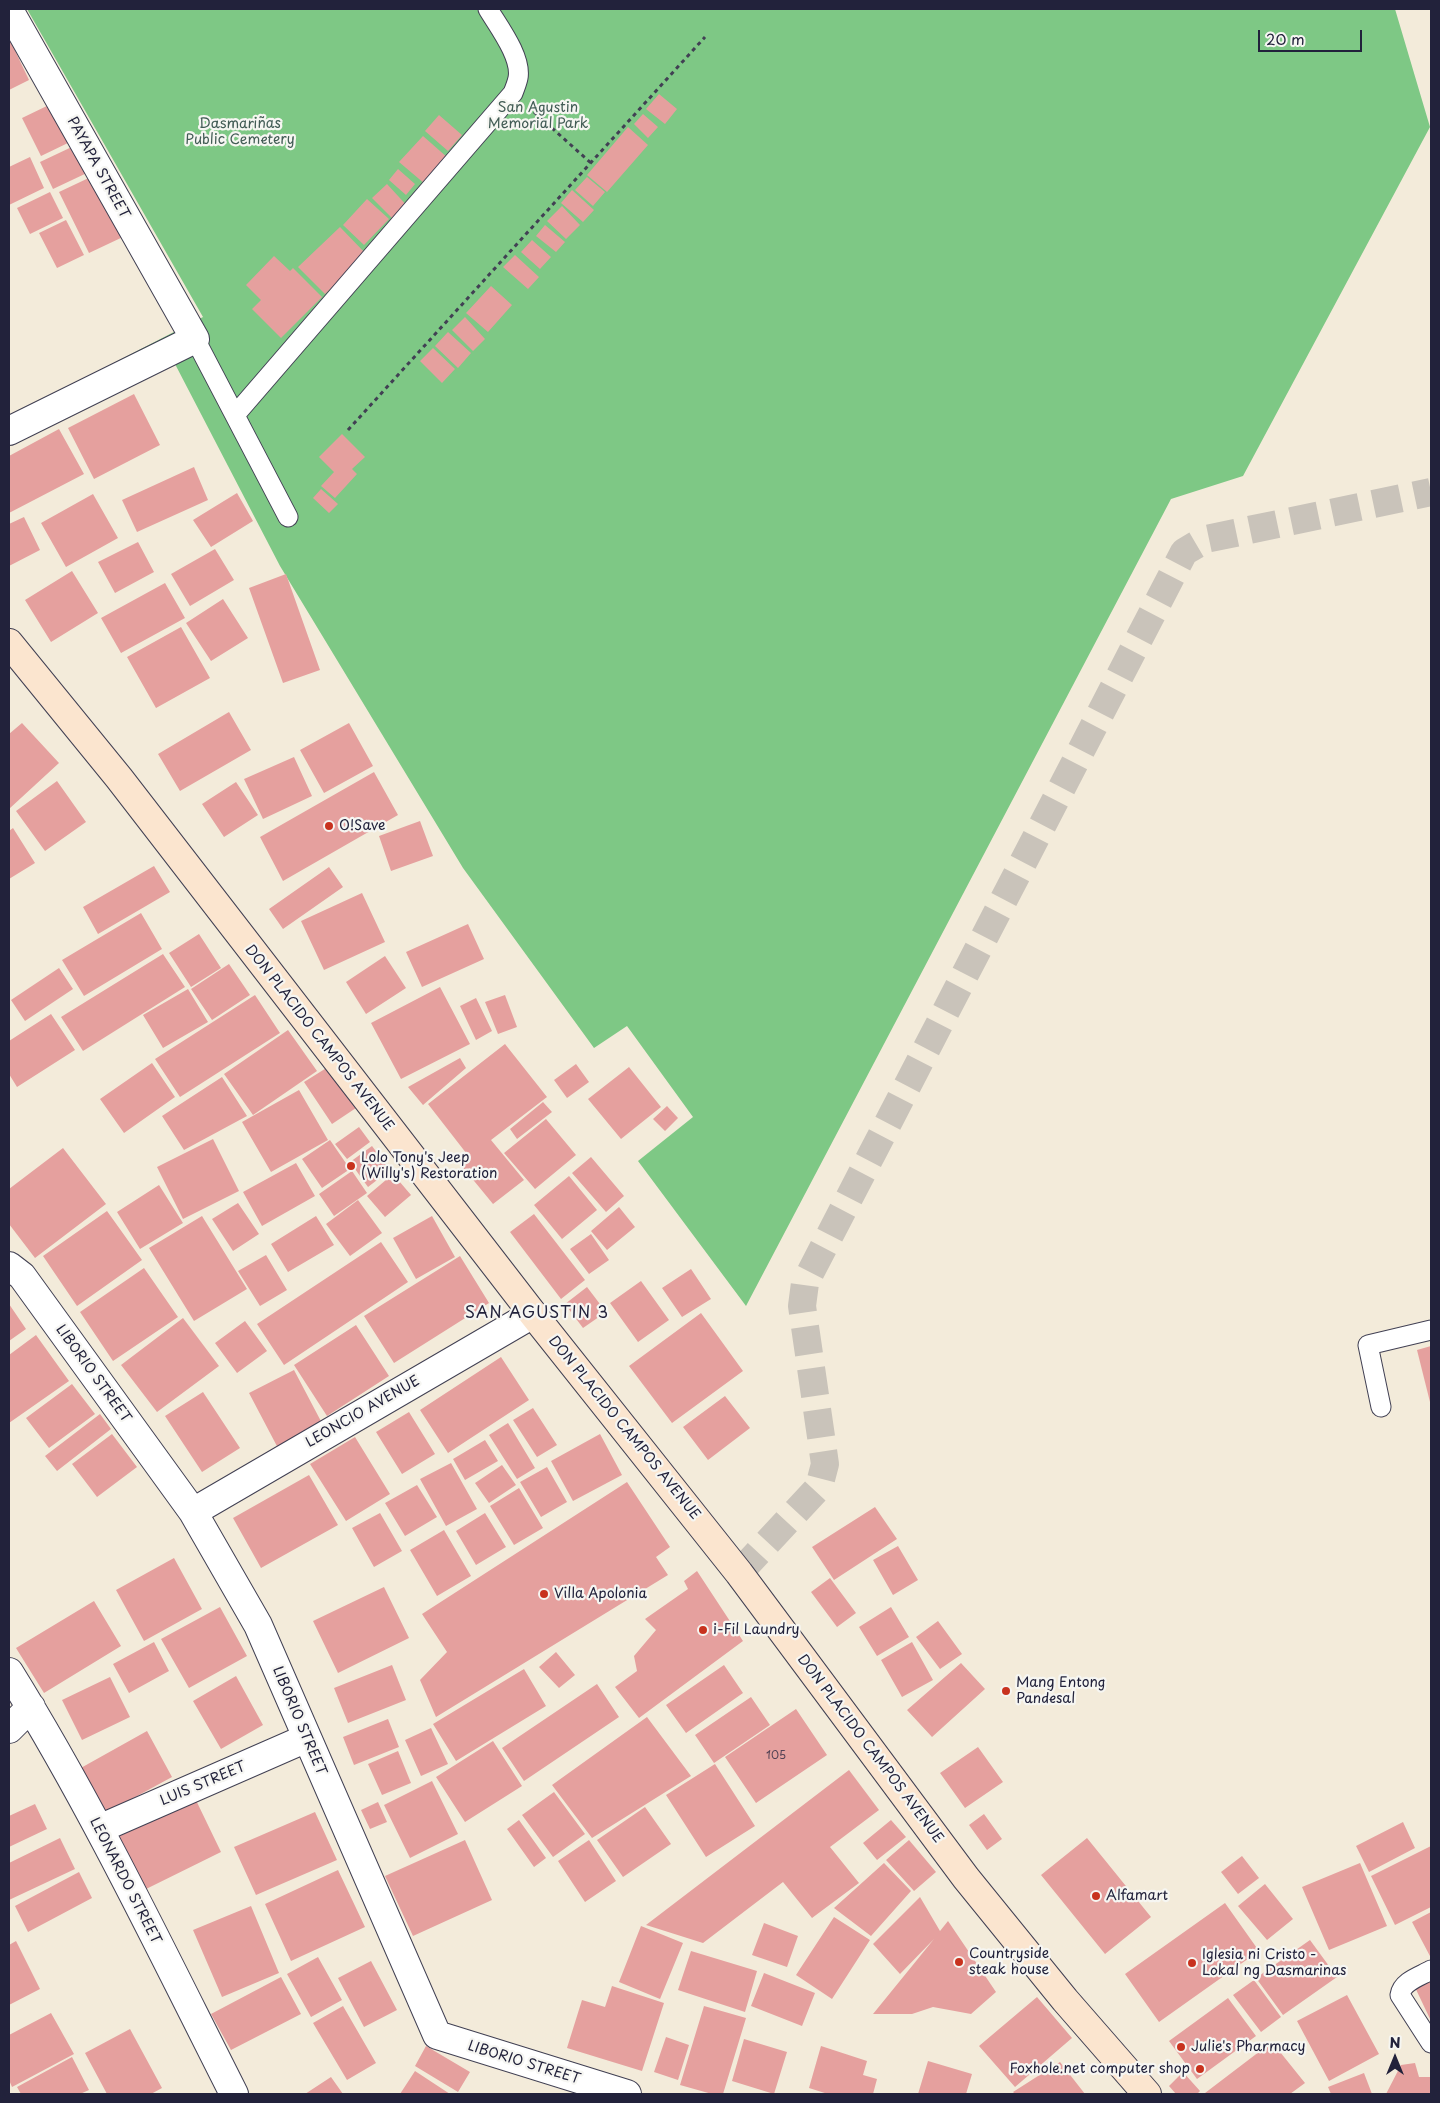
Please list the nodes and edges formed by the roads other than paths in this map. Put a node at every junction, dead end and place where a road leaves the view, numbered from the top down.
1 (488, 9) edge
2 (9, 10) edge
3 (191, 332) junction
4 (235, 415) junction
5 (9, 431) edge
6 (288, 517) dead end
7 (9, 643) edge
8 (9, 1266) edge
9 (533, 1314) junction
10 (1431, 1330) edge
11 (1381, 1407) dead end
12 (193, 1512) junction
13 (9, 1672) edge
14 (31, 1708) junction
15 (9, 1729) edge
16 (307, 1738) junction
17 (99, 1829) junction
18 (1431, 1970) edge
19 (1431, 2043) edge
20 (234, 2094) edge
21 (627, 2094) edge
22 (1147, 2094) edge

1 - 4 lane
2 - 3 street, PAYAPA STREET
3 - 4 lane
3 - 5 street
4 - 6 lane
7 - 9 main road, DON PLACIDO CAMPOS AVENUE
8 - 12 street, LIBORIO STREET
9 - 12 street, LEONCIO AVENUE
9 - 22 main road, DON PLACIDO CAMPOS AVENUE
10 - 11 lane
12 - 16 street, LIBORIO STREET
13 - 14 street, LEONARDO STREET
14 - 15 street
14 - 17 street, LEONARDO STREET
16 - 17 street, LUIS STREET
16 - 21 street, LIBORIO STREET
17 - 20 street, LEONARDO STREET
18 - 19 lane

